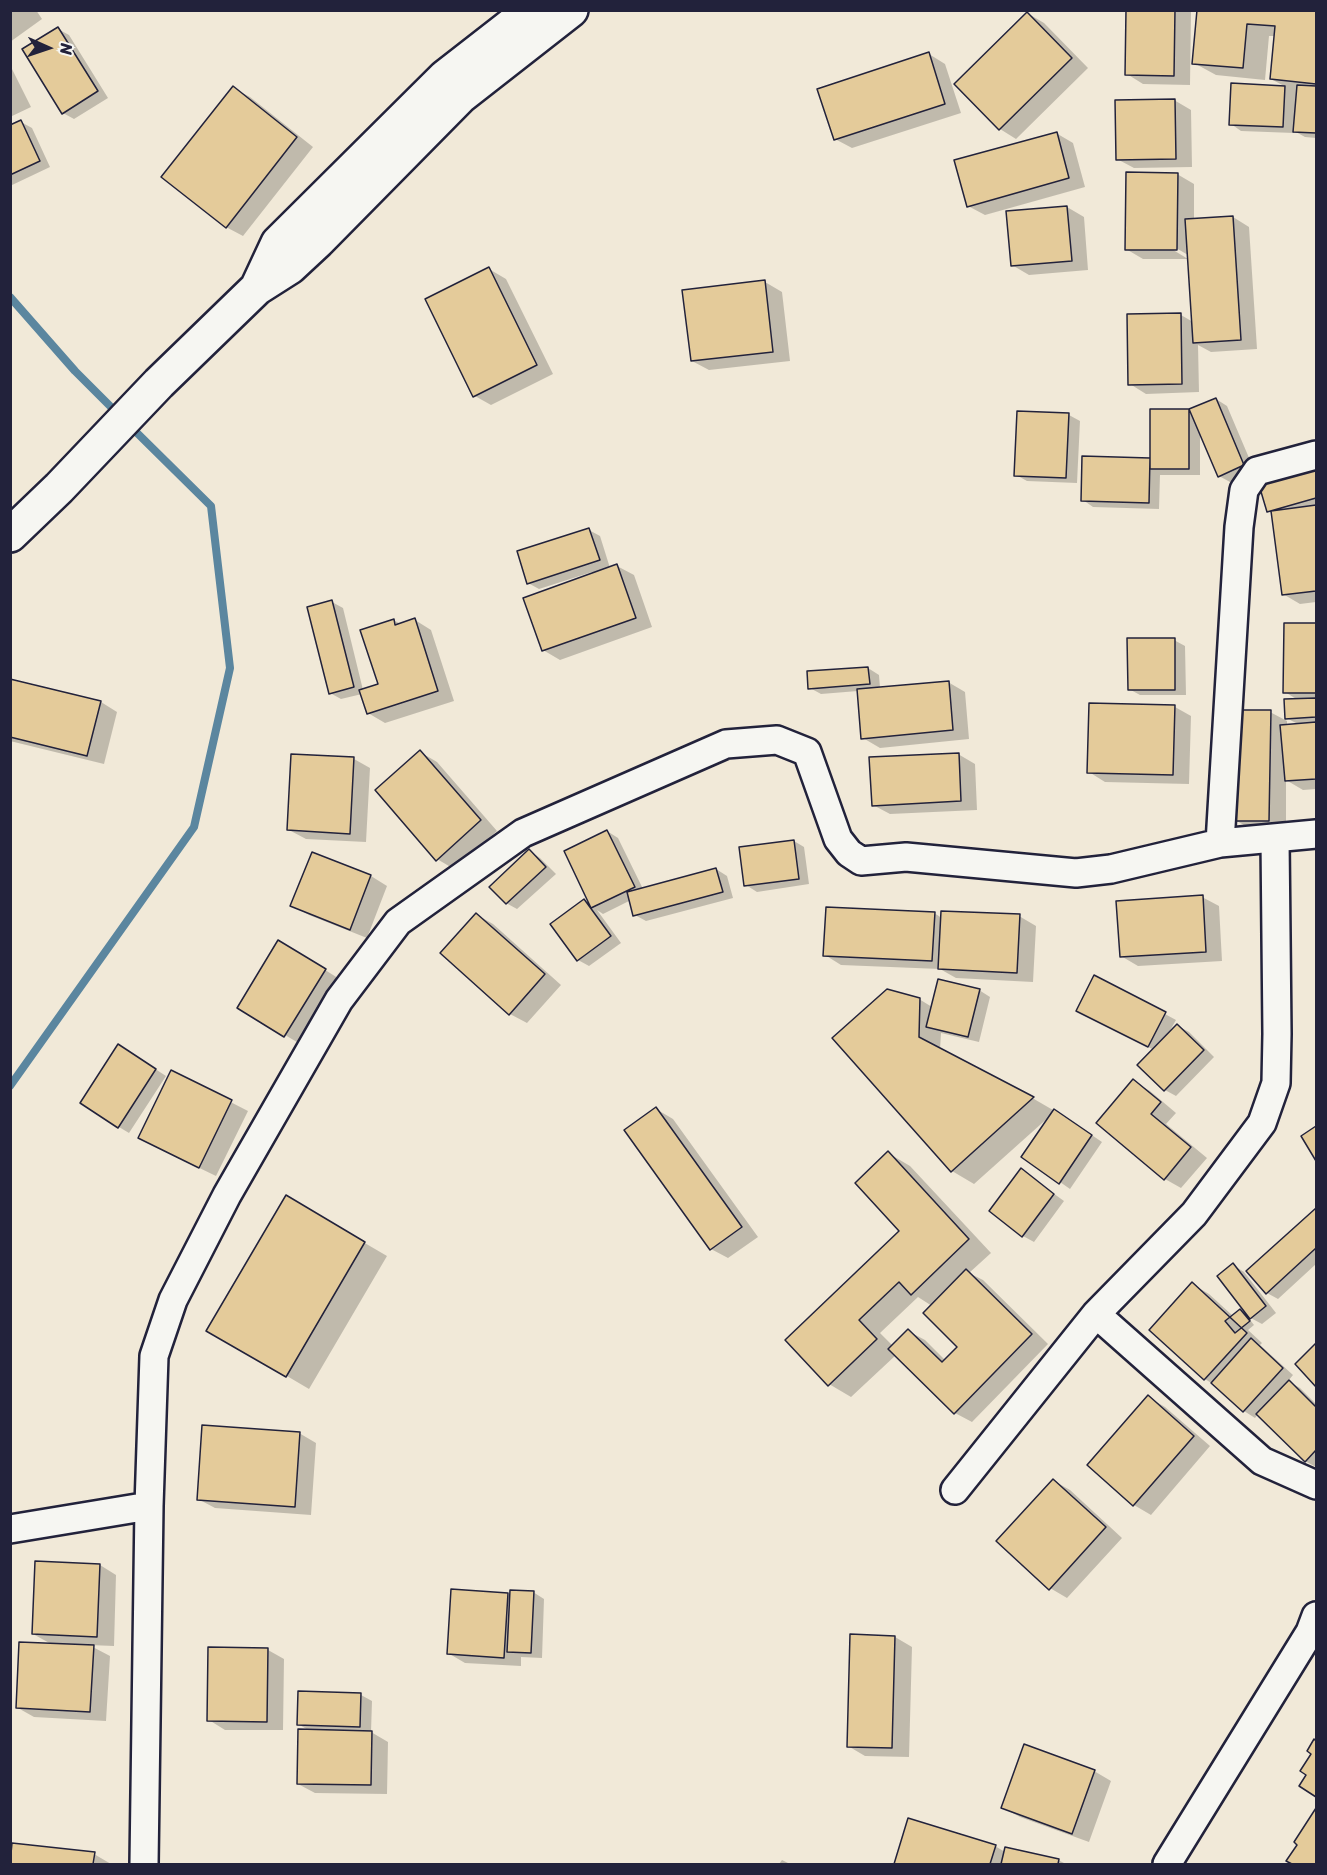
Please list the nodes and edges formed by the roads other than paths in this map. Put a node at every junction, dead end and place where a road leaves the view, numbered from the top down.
1 (531, 10) edge
2 (572, 10) edge
3 (257, 288) junction
4 (1317, 455) edge
5 (10, 535) edge
6 (1317, 834) edge
7 (1275, 839) junction
8 (1220, 843) junction
9 (1096, 1314) junction
10 (1317, 1485) edge
11 (955, 1491) dead end
12 (149, 1506) junction
13 (10, 1529) edge
14 (1314, 1628) edge
15 (144, 1864) edge
16 (1167, 1864) edge

1 - 3 highway
2 - 3 highway
3 - 5 highway
4 - 8 street
6 - 7 street
7 - 8 street
7 - 9 street
8 - 12 street
9 - 10 street
9 - 11 street
12 - 13 street
12 - 15 street
14 - 16 street

